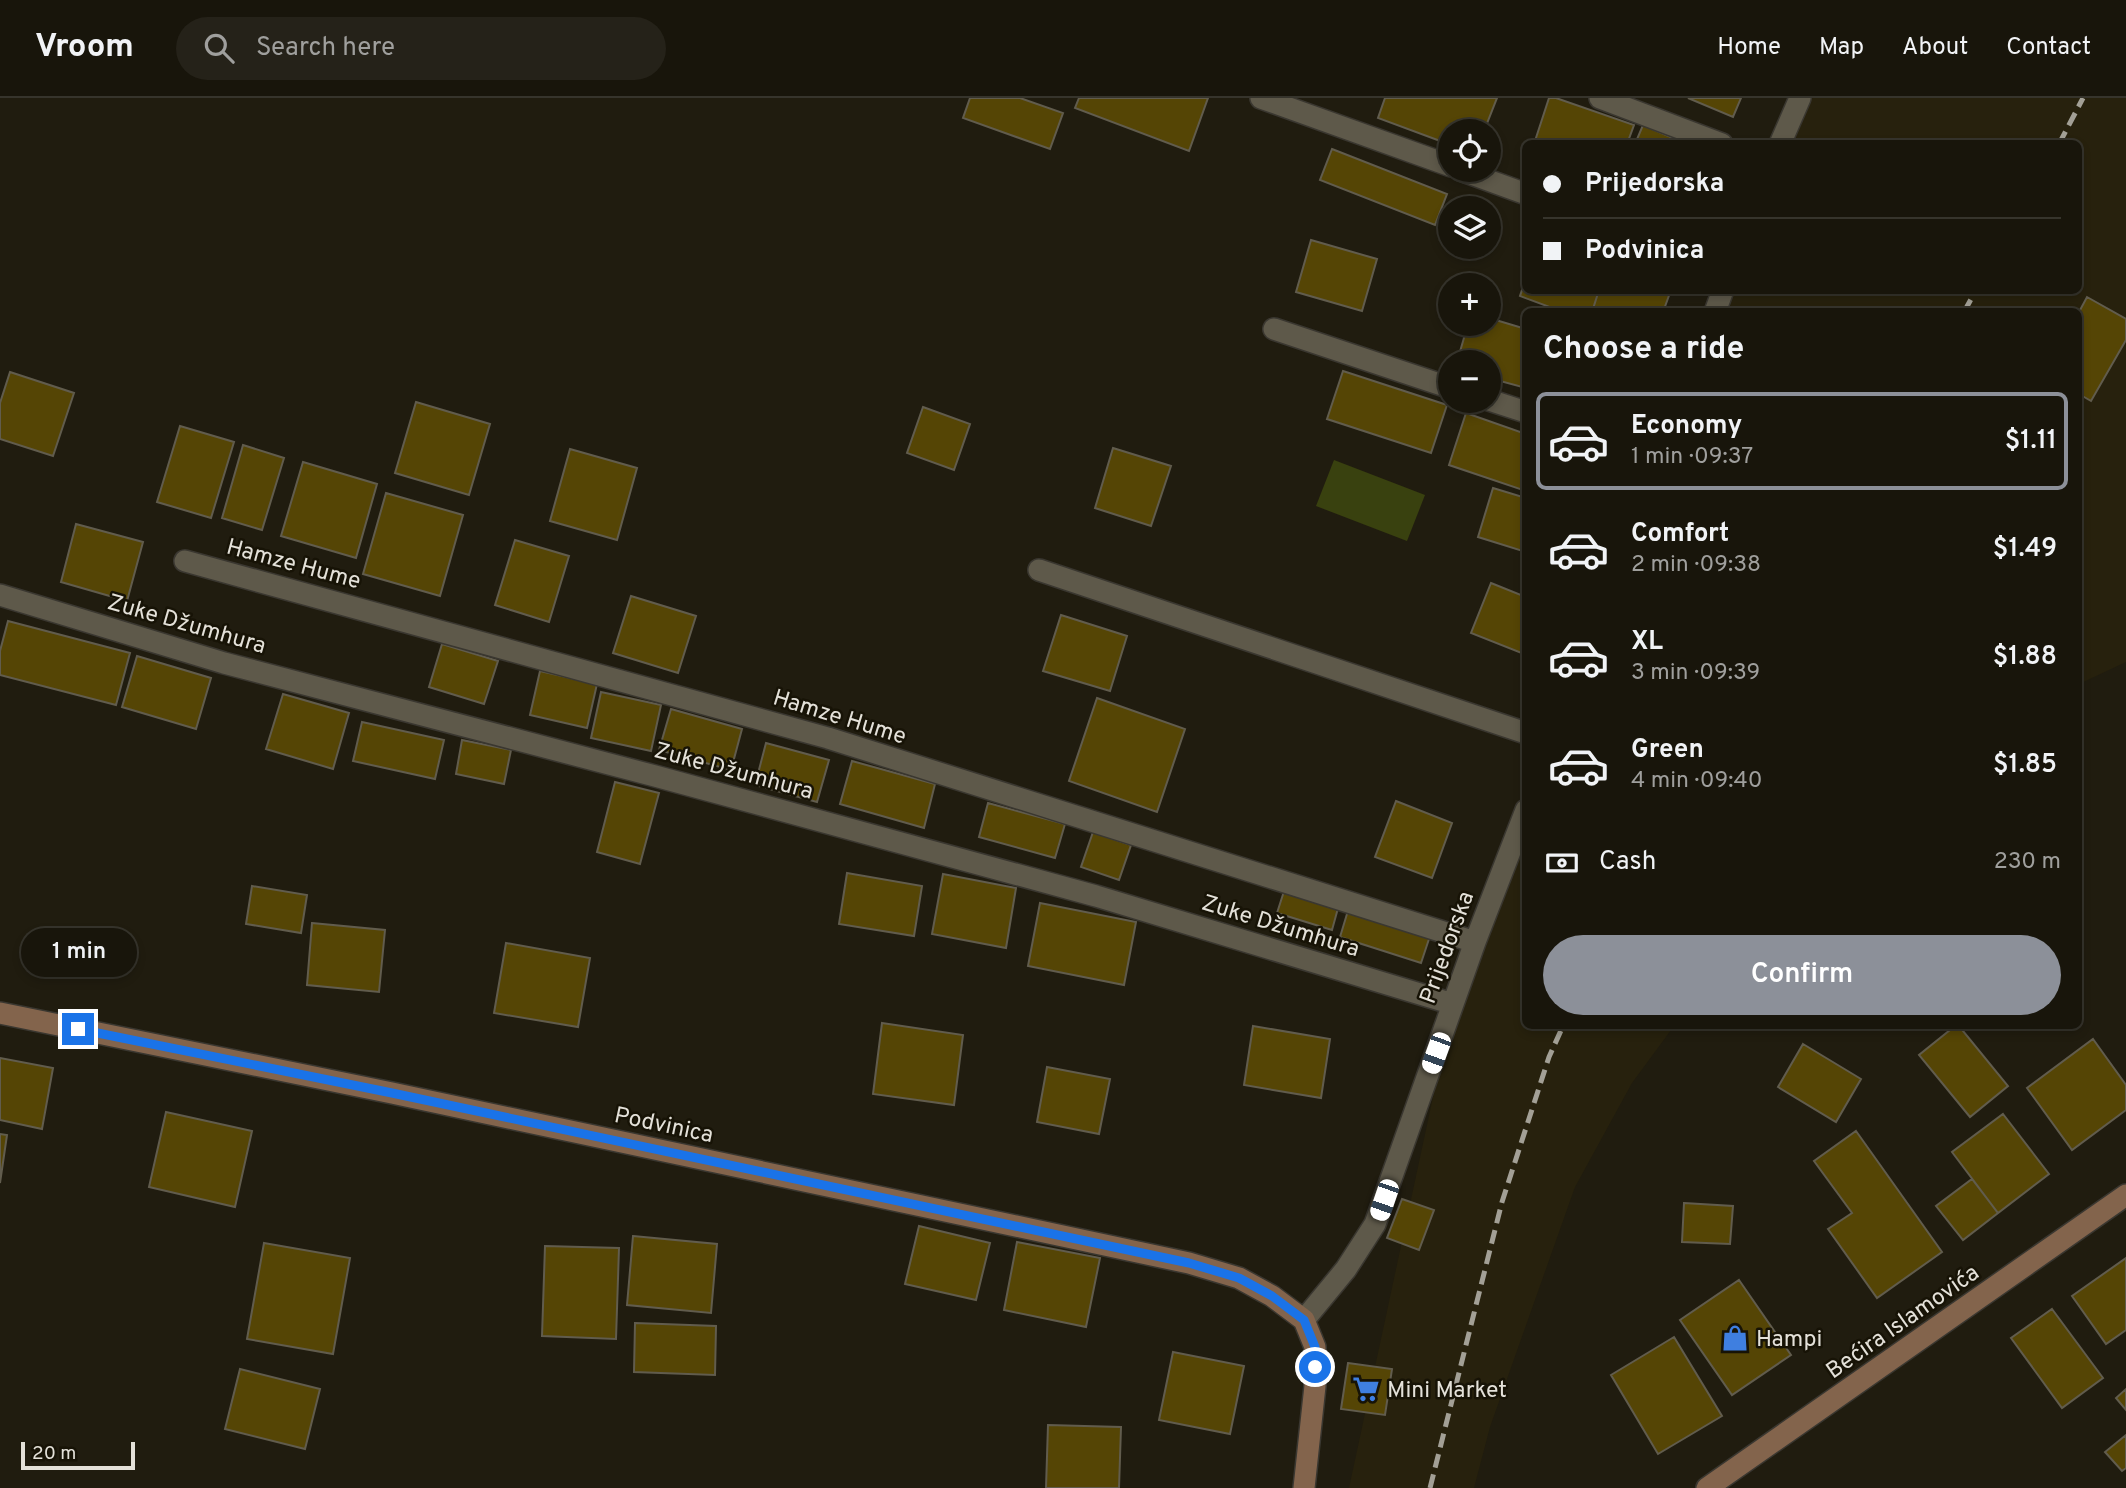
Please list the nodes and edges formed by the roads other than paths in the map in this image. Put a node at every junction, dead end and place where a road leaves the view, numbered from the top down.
1 (1261, 98) edge
2 (1600, 98) edge
3 (1800, 98) edge
4 (1710, 140) edge
5 (1782, 140) edge
6 (1438, 161) edge
7 (1493, 182) edge
8 (1522, 193) edge
9 (1274, 329) dead end
10 (1438, 383) edge
11 (1501, 404) edge
12 (1522, 411) edge
13 (185, 561) dead end
14 (1039, 570) dead end
15 (0, 595) edge
16 (1522, 732) edge
17 (1522, 820) edge
18 (1475, 942) junction
19 (1453, 1004) junction
20 (0, 1013) edge
21 (2126, 1195) edge
22 (1304, 1320) junction
23 (1304, 1488) edge
24 (1707, 1488) edge

1 - 6 street
2 - 4 street
3 - 5 street
7 - 8 street
9 - 10 street
11 - 12 street
13 - 18 street, Hamze Hume
14 - 16 street
15 - 19 street, Zuke Džumhura
17 - 18 street, Prijedorska
18 - 19 street, Prijedorska
19 - 22 street, Prijedorska
20 - 22 street, Podvinica
21 - 24 street, Bećira Islamovića
22 - 23 street

